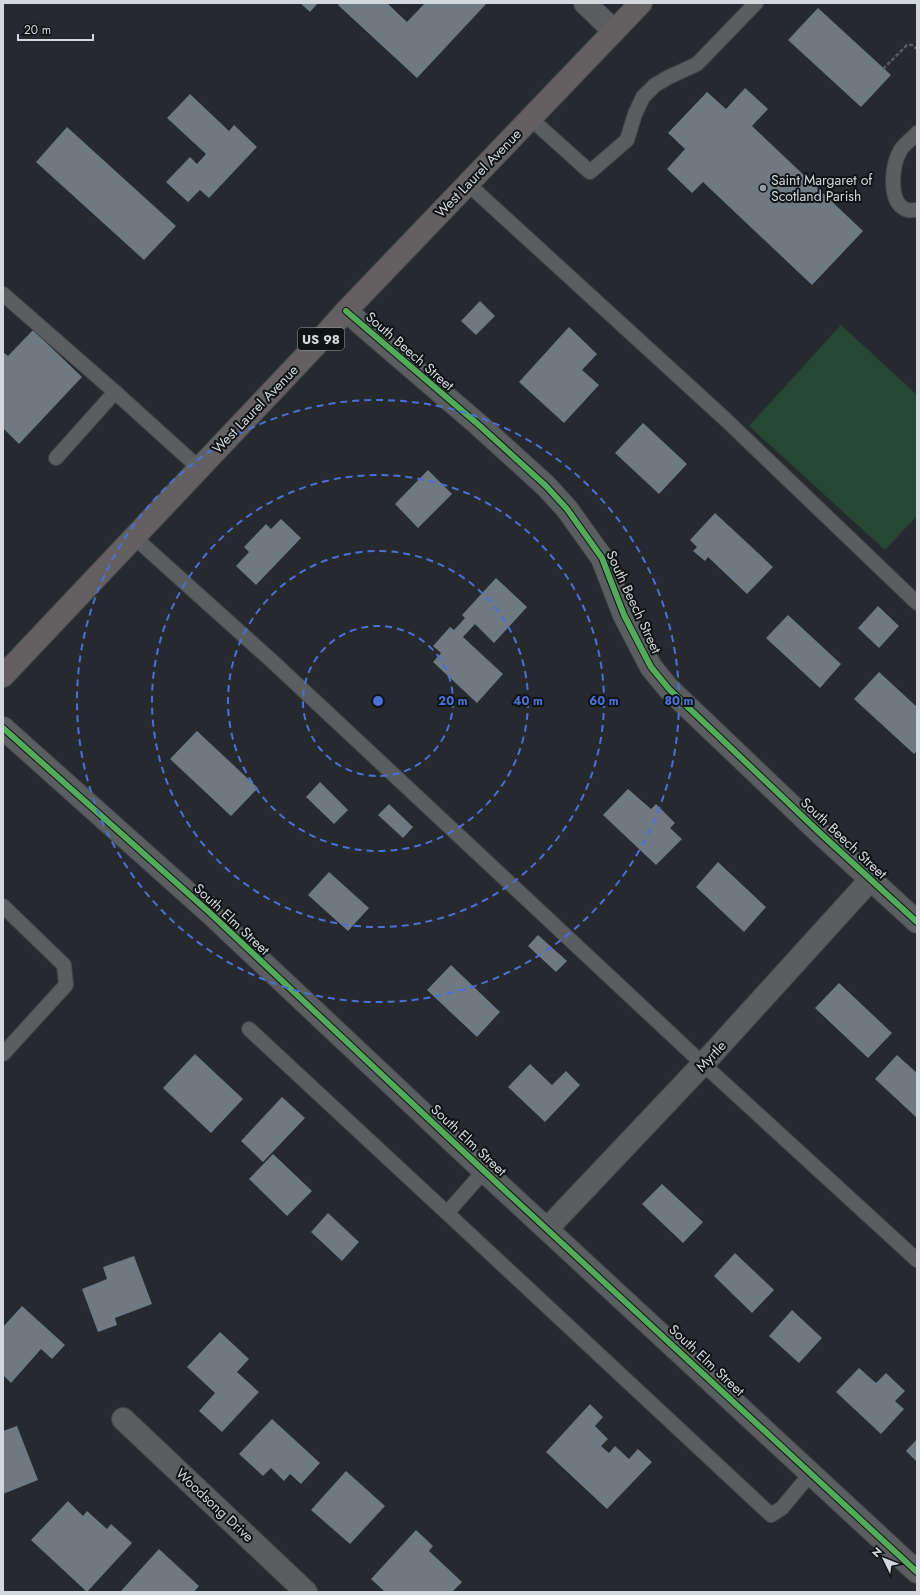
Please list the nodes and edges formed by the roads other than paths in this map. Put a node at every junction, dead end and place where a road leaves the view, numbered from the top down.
1 (584, 3) edge
2 (641, 3) edge
3 (756, 3) edge
4 (614, 31) junction
5 (530, 118) junction
6 (917, 133) edge
7 (468, 184) junction
8 (917, 210) edge
9 (3, 294) edge
10 (346, 311) junction
11 (115, 392) junction
12 (56, 458) dead end
13 (199, 468) junction
14 (134, 537) junction
15 (917, 603) edge
16 (3, 676) edge
17 (3, 728) edge
18 (871, 879) junction
19 (3, 906) edge
20 (917, 922) edge
21 (249, 1029) dead end
22 (3, 1054) edge
23 (703, 1064) junction
24 (484, 1171) junction
25 (447, 1213) junction
26 (547, 1228) junction
27 (917, 1260) edge
28 (122, 1419) dead end
29 (811, 1473) junction
30 (917, 1572) edge
31 (306, 1592) edge

1 - 4 street
2 - 4 main road, West Laurel Avenue / US 98
3 - 5 lane
4 - 5 main road, West Laurel Avenue / US 98
5 - 7 main road, West Laurel Avenue / US 98
6 - 8 lane
7 - 10 main road, West Laurel Avenue / US 98
7 - 15 lane
9 - 11 lane
10 - 13 main road, West Laurel Avenue / US 98
10 - 18 street, South Beech Street
11 - 12 lane
11 - 13 lane
13 - 14 main road, West Laurel Avenue / US 98
14 - 16 main road, West Laurel Avenue / US 98
14 - 23 lane
17 - 24 street, South Elm Street
18 - 20 street, South Beech Street
18 - 23 street, Myrtle
19 - 22 lane
21 - 25 lane
23 - 26 street, Myrtle
23 - 27 lane
24 - 25 lane
24 - 26 street, South Elm Street
25 - 29 lane
26 - 29 street, South Elm Street
28 - 31 street, Woodsong Drive
29 - 30 street, South Elm Street

